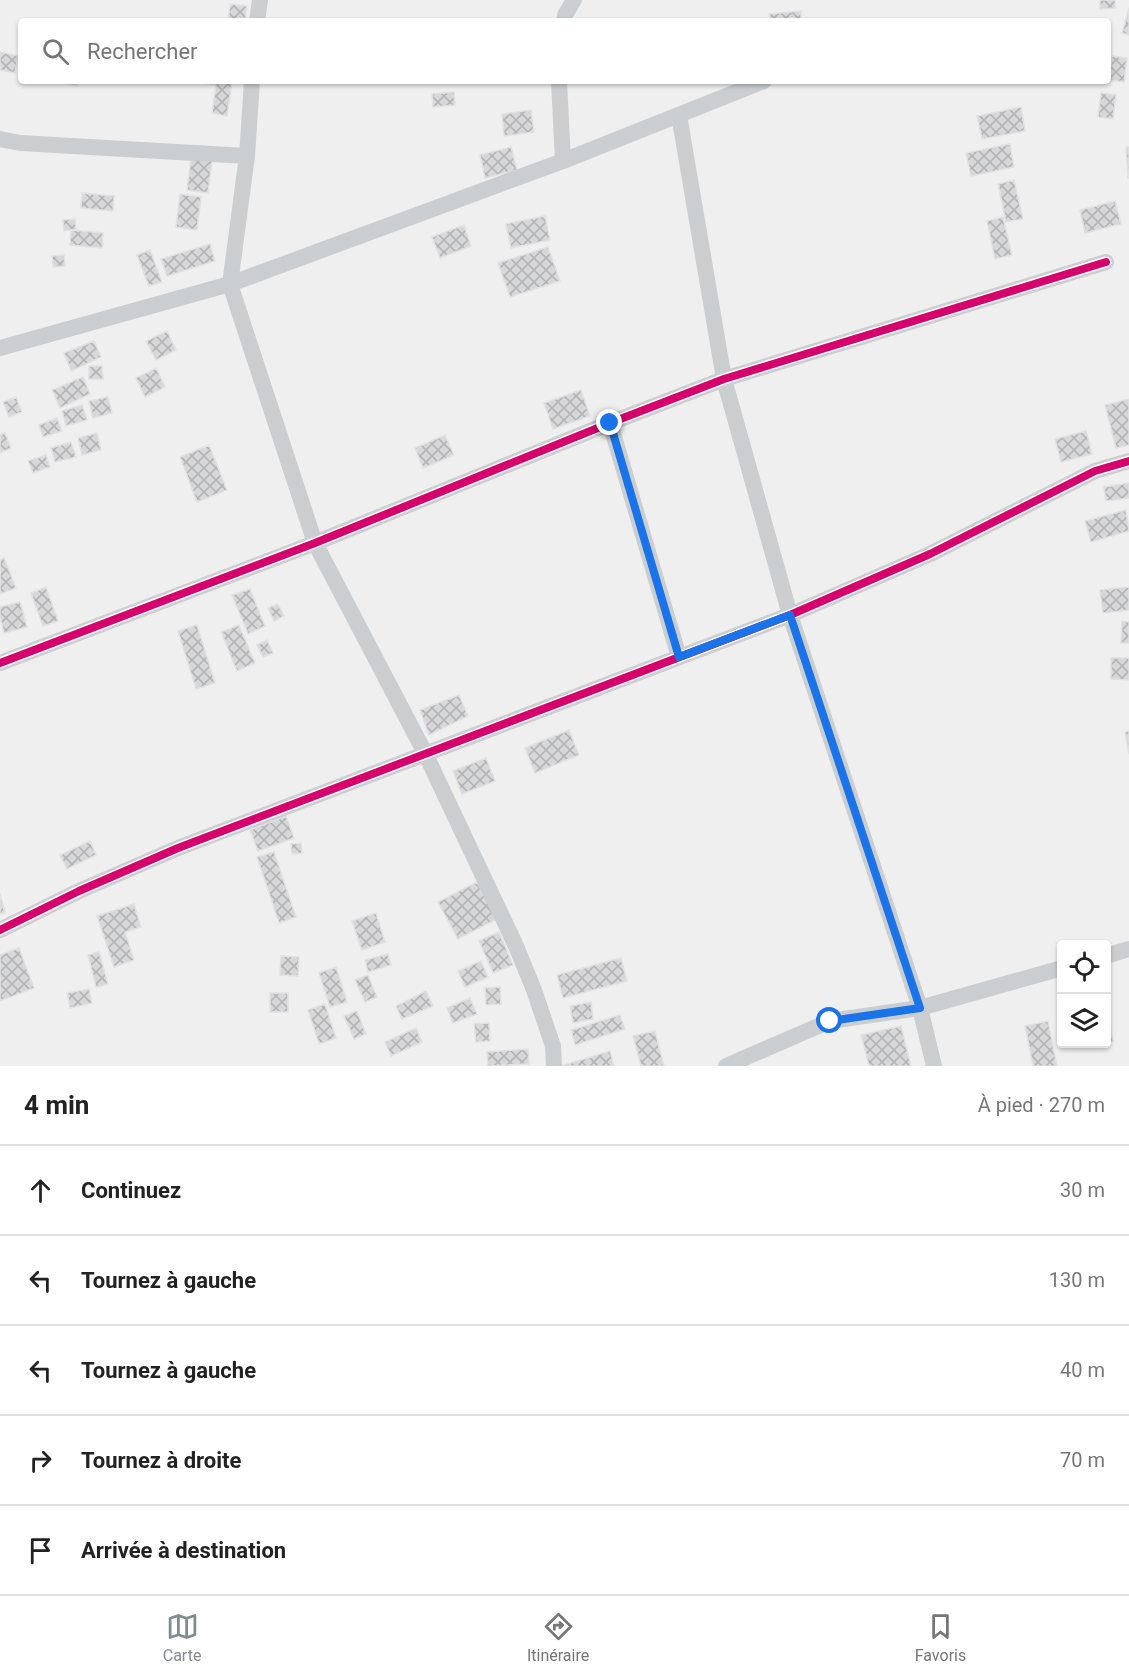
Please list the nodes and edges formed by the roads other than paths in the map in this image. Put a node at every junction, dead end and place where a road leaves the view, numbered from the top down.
1 (260, 0) edge
2 (574, 0) edge
3 (257, 18) edge
4 (564, 18) edge
5 (252, 84) edge
6 (559, 84) edge
7 (756, 84) edge
8 (679, 115) junction
9 (0, 140) edge
10 (247, 156) junction
11 (563, 161) junction
12 (1106, 262) dead end
13 (230, 284) junction
14 (0, 348) edge
15 (724, 379) junction
16 (610, 423) junction
17 (1129, 461) edge
18 (315, 543) junction
19 (790, 615) junction
20 (679, 657) junction
21 (0, 663) edge
22 (425, 753) junction
23 (0, 930) edge
24 (1129, 949) edge
25 (1111, 955) edge
26 (1057, 969) edge
27 (920, 1008) junction
28 (554, 1066) edge
29 (726, 1066) edge
30 (934, 1066) edge

1 - 3 street
2 - 4 street
5 - 10 street
6 - 11 street
7 - 8 street
8 - 11 street
8 - 15 street
9 - 10 street
10 - 13 street
11 - 13 street
12 - 15 street
13 - 14 street
13 - 18 street
15 - 16 street
15 - 19 street
16 - 18 street
16 - 20 street
17 - 19 street
18 - 21 street
18 - 22 street
19 - 20 street
19 - 27 street
20 - 22 street
22 - 23 street
22 - 28 street
24 - 25 street
26 - 27 street
27 - 29 street
27 - 30 street

